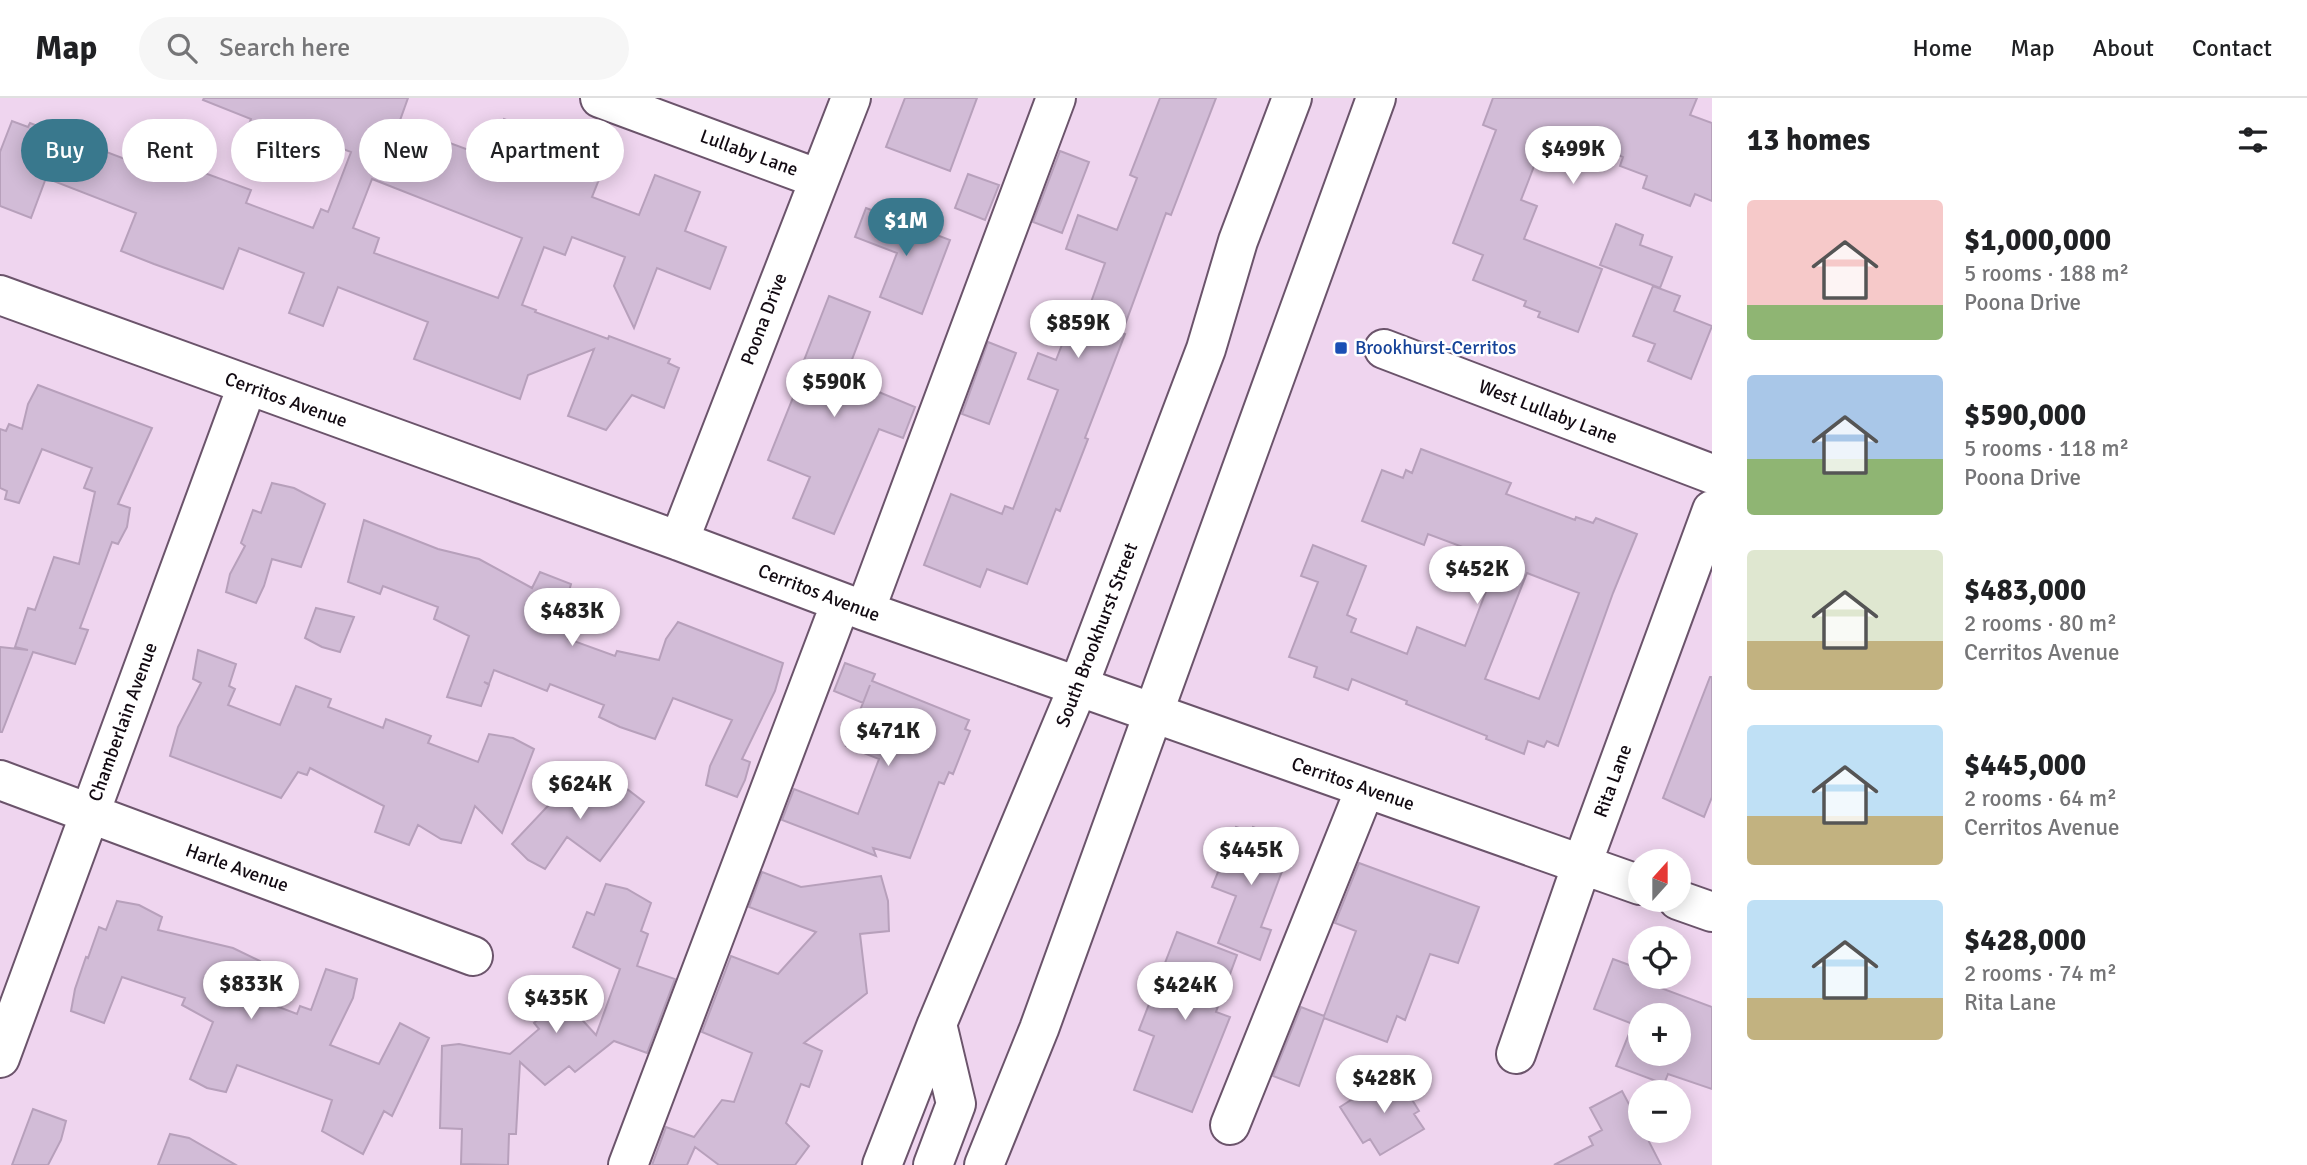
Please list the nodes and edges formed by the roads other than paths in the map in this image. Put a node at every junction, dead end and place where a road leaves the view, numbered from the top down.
1 (600, 98) edge
2 (850, 98) edge
3 (1056, 98) edge
4 (1292, 98) edge
5 (1376, 98) edge
6 (819, 179) junction
7 (0, 295) edge
8 (1384, 349) dead end
9 (247, 386) junction
10 (1712, 474) edge
11 (1712, 510) edge
12 (679, 541) junction
13 (853, 606) junction
14 (1078, 687) junction
15 (1152, 713) junction
16 (0, 780) edge
17 (1365, 789) junction
18 (89, 813) junction
19 (1583, 864) junction
20 (1628, 881) edge
21 (1691, 905) edge
22 (1712, 912) edge
23 (473, 956) dead end
24 (937, 1024) junction
25 (1516, 1054) dead end
26 (0, 1058) edge
27 (1230, 1125) dead end
28 (628, 1165) edge
29 (882, 1165) edge
30 (933, 1165) edge
31 (984, 1165) edge

1 - 6 street, Lullaby Lane
2 - 6 street, Poona Drive
3 - 13 street
4 - 14 street, South Brookhurst Street
5 - 15 street
6 - 12 street, Poona Drive
7 - 9 street, Cerritos Avenue
8 - 10 street, West Lullaby Lane
9 - 12 street, Cerritos Avenue
9 - 18 street, Chamberlain Avenue
11 - 19 street, Rita Lane
12 - 13 street, Cerritos Avenue
13 - 14 street, Cerritos Avenue
13 - 28 street
14 - 15 street, Cerritos Avenue
14 - 24 street, South Brookhurst Street
15 - 17 street, Cerritos Avenue
15 - 31 street
16 - 18 street, Harle Avenue
17 - 19 street, Cerritos Avenue
17 - 27 street
18 - 23 street, Harle Avenue
18 - 26 street, Chamberlain Avenue
19 - 20 street, Cerritos Avenue
19 - 25 street, Rita Lane
21 - 22 street
24 - 29 street, South Brookhurst Street
24 - 30 street

